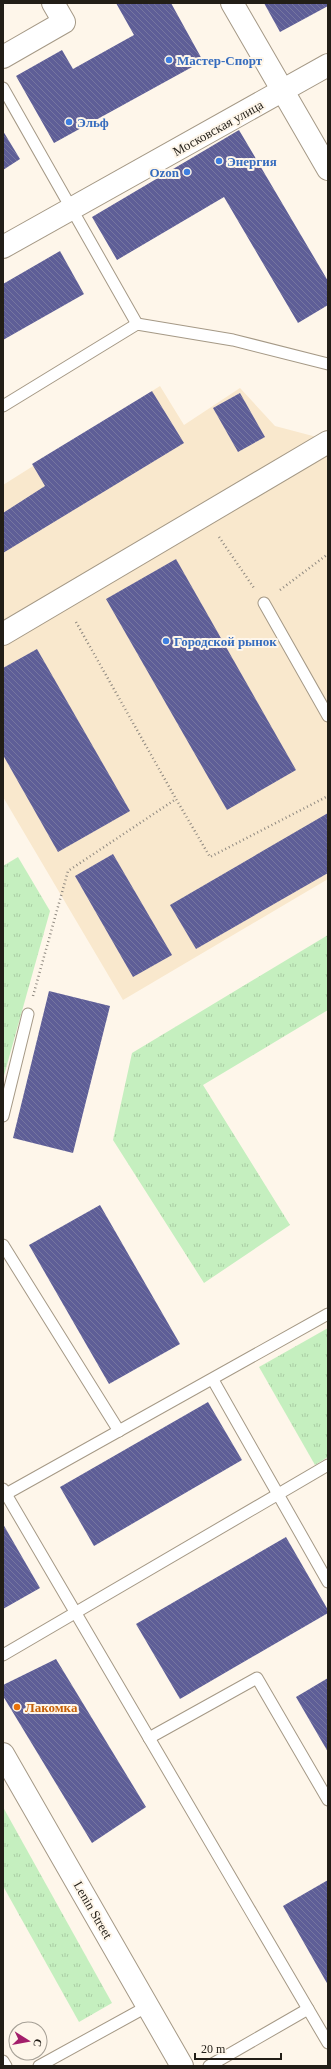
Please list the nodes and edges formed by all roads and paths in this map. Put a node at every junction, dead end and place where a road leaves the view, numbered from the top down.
1 (53, 3) edge
2 (232, 3) edge
3 (3, 57) edge
4 (328, 65) edge
5 (3, 88) edge
6 (284, 92) junction
7 (328, 169) edge
8 (73, 209) junction
9 (3, 247) edge
10 (137, 324) junction
11 (328, 364) edge
12 (3, 406) edge
13 (328, 442) edge
14 (204, 515) junction
15 (328, 554) edge
16 (63, 598) junction
17 (264, 603) junction
18 (3, 634) edge
19 (328, 716) edge
20 (328, 796) edge
21 (176, 799) junction
22 (28, 1014) joint
23 (3, 1116) edge
24 (3, 1245) edge
25 (328, 1314) edge
26 (213, 1380) junction
27 (119, 1431) junction
28 (328, 1465) edge
29 (4, 1492) edge
30 (277, 1493) junction
31 (328, 1582) edge
32 (75, 1614) junction
33 (3, 1655) edge
34 (149, 1738) junction
35 (3, 1754) edge
36 (328, 1800) edge
37 (148, 2006) junction
38 (308, 2009) junction
39 (328, 2043) edge
40 (3, 2062) edge
41 (6, 2066) edge
42 (39, 2066) edge
43 (182, 2066) edge
44 (209, 2066) edge

1 - 3 main road
2 - 6 main road
4 - 6 main road, Московская улица
5 - 8 lane
6 - 7 main road
6 - 8 main road, Московская улица
8 - 9 main road, Московская улица
8 - 10 lane
10 - 11 lane
10 - 12 lane
13 - 14 main road
14 - 16 main road
14 - 17 path
15 - 17 path
16 - 18 main road
16 - 21 path
17 - 19 lane
20 - 21 path
21 - 22 path
22 - 23 lane
24 - 27 lane
25 - 26 lane
26 - 27 lane
26 - 30 lane
27 - 29 lane
28 - 30 lane
29 - 32 lane
30 - 31 lane
30 - 32 lane
32 - 33 lane
32 - 34 lane
34 - 36 lane
34 - 38 lane
35 - 37 main road, Lenin Street
37 - 42 lane
37 - 43 main road, Lenin Street
38 - 39 lane
38 - 44 lane
40 - 41 lane

